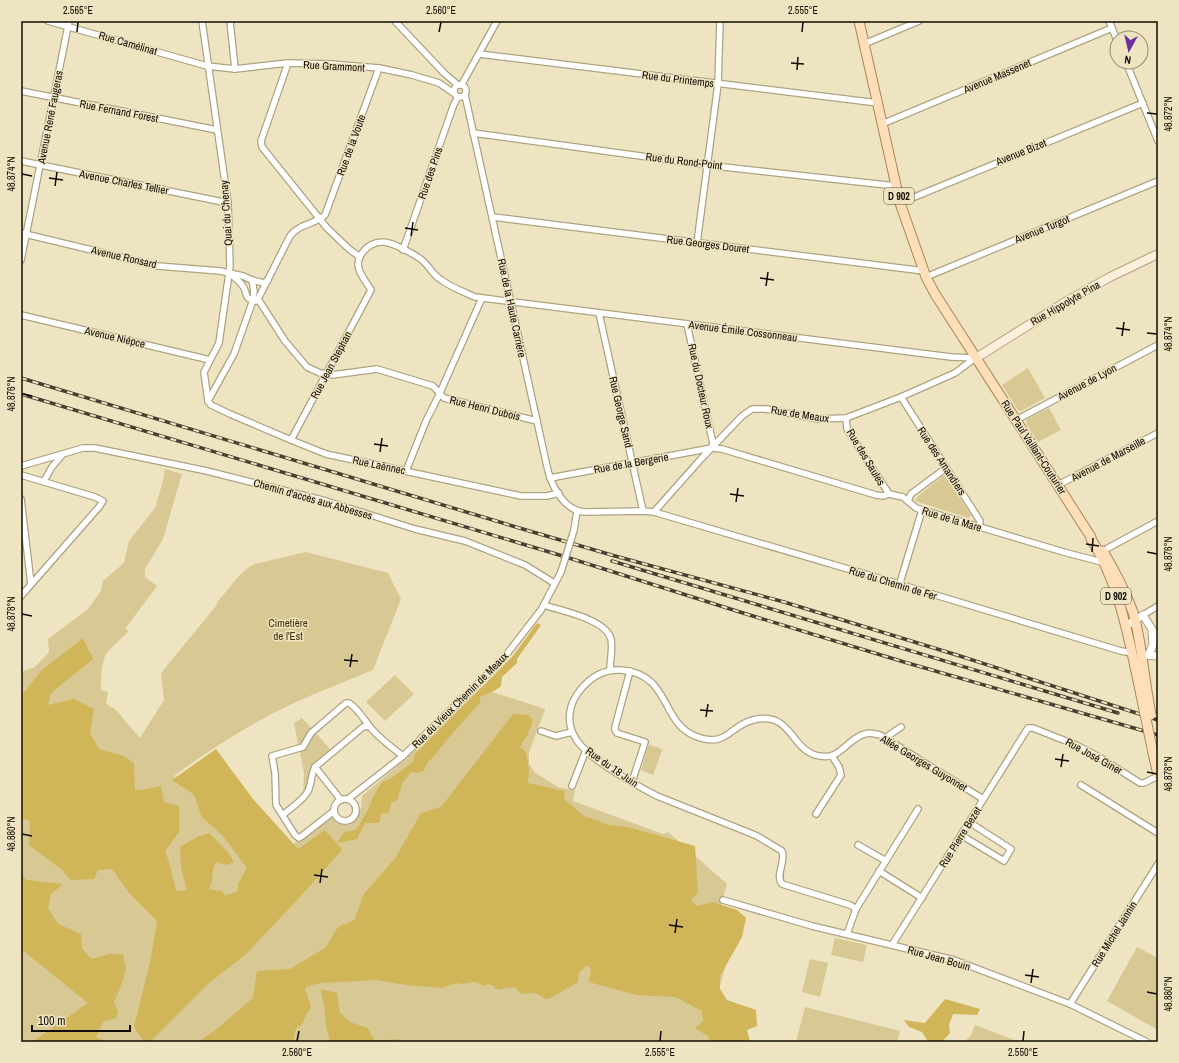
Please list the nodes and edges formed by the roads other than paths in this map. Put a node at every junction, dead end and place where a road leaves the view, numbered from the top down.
1 (48, 21) edge
2 (202, 21) edge
3 (230, 21) edge
4 (395, 21) edge
5 (497, 21) edge
6 (720, 21) edge
7 (859, 21) edge
8 (919, 21) edge
9 (1109, 21) edge
10 (69, 24) edge
11 (1112, 28) joint
12 (864, 44) junction
13 (479, 54) junction
14 (288, 63) junction
15 (207, 66) junction
16 (236, 68) junction
17 (379, 68) junction
18 (1129, 70) edge
19 (444, 73) junction
20 (440, 83) junction
21 (460, 84) junction
22 (718, 84) junction
23 (21, 91) edge
24 (457, 95) junction
25 (465, 95) junction
26 (54, 98) junction
27 (878, 103) junction
28 (1143, 103) junction
29 (882, 124) junction
30 (217, 130) junction
31 (473, 133) junction
32 (1158, 141) edge
33 (21, 161) edge
34 (40, 165) junction
35 (706, 165) junction
36 (1158, 181) edge
37 (896, 186) junction
38 (900, 202) junction
39 (228, 203) junction
40 (492, 217) junction
41 (320, 219) junction
42 (24, 234) edge
43 (697, 243) junction
44 (403, 250) junction
45 (1158, 254) edge
46 (360, 257) junction
47 (21, 260) edge
48 (229, 272) junction
49 (925, 274) junction
50 (252, 280) junction
51 (268, 280) junction
52 (482, 298) junction
53 (252, 300) junction
54 (260, 302) junction
55 (510, 302) junction
56 (599, 313) junction
57 (21, 315) edge
58 (687, 324) junction
59 (1158, 345) edge
60 (976, 358) junction
61 (210, 360) junction
62 (325, 374) junction
63 (440, 395) junction
64 (901, 397) junction
65 (208, 401) junction
66 (846, 418) junction
67 (1016, 420) junction
68 (537, 421) junction
69 (1158, 433) edge
70 (291, 440) junction
71 (712, 448) junction
72 (63, 454) junction
73 (41, 460) junction
74 (632, 463) junction
75 (22, 466) edge
76 (52, 467) junction
77 (946, 468) junction
78 (406, 471) junction
79 (21, 475) edge
80 (28, 476) junction
81 (550, 478) junction
82 (44, 481) junction
83 (1058, 485) junction
84 (559, 493) junction
85 (889, 494) junction
86 (21, 499) edge
87 (908, 501) junction
88 (922, 510) junction
89 (577, 511) junction
90 (643, 511) junction
91 (654, 512) junction
92 (1158, 521) edge
93 (979, 526) junction
94 (1102, 557) junction
95 (31, 584) junction
96 (554, 584) junction
97 (899, 585) junction
98 (21, 596) edge
99 (544, 605) junction
100 (1158, 606) edge
101 (1139, 617) junction
102 (1126, 626) junction
103 (1150, 627) junction
104 (1158, 639) edge
105 (1141, 654) junction
106 (1158, 656) edge
107 (610, 670) junction
108 (630, 671) junction
109 (369, 726) junction
110 (901, 726) dead end
111 (1028, 728) joint
112 (541, 731) dead end
113 (572, 732) junction
114 (886, 738) junction
115 (586, 750) junction
116 (1156, 750) edge
117 (403, 756) junction
118 (832, 756) junction
119 (315, 767) junction
120 (1158, 775) edge
121 (632, 782) junction
122 (1081, 785) dead end
123 (572, 786) dead end
124 (348, 799) junction
125 (983, 799) junction
126 (341, 800) junction
127 (918, 809) dead end
128 (334, 811) junction
129 (816, 814) dead end
130 (282, 815) junction
131 (969, 822) junction
132 (1158, 833) edge
133 (961, 835) junction
134 (858, 845) dead end
135 (886, 861) junction
136 (1158, 864) edge
137 (879, 871) junction
138 (922, 898) junction
139 (723, 900) dead end
140 (856, 909) junction
141 (847, 934) junction
142 (892, 945) junction
143 (1070, 1004) junction
144 (1147, 1042) edge

1 - 10 street, Rue Camélinat
2 - 15 street, Quai du Chenay
3 - 16 street
4 - 19 street
5 - 13 street, Rue des Pins
6 - 22 street
7 - 12 main road, D 902
8 - 12 street
9 - 11 street
10 - 15 street, Rue Camélinat
10 - 26 street, Avenue René Faugeras
11 - 29 street, Avenue Massenet
12 - 27 main road, D 902
13 - 21 street, Rue des Pins
13 - 22 street, Rue du Printemps
14 - 16 street, Rue Grammont
14 - 17 street, Rue Grammont
14 - 41 street
15 - 16 street, Rue Grammont
15 - 30 street, Quai du Chenay
17 - 20 street, Rue Grammont
17 - 41 street, Rue de la Voute
18 - 28 street
19 - 20 street
19 - 21 street
20 - 24 street, Rue Grammont
21 - 24 street, Rue des Pins
21 - 25 street, Rue de la Haute Carrière
22 - 27 street, Rue du Printemps
22 - 35 street
23 - 26 street, Rue Fernand Forest
24 - 25 street
24 - 44 street, Rue des Pins
25 - 31 street, Rue de la Haute Carrière
26 - 30 street, Rue Fernand Forest
26 - 34 street, Avenue René Faugeras
27 - 29 main road, D 902
28 - 32 street
28 - 38 street, Avenue Bizet
29 - 37 main road, D 902
30 - 39 street, Quai du Chenay
31 - 35 street, Rue du Rond-Point
31 - 40 street, Rue de la Haute Carrière
33 - 34 street, Avenue Charles Tellier
34 - 39 street, Avenue Charles Tellier
34 - 42 street, Avenue René Faugeras
35 - 37 street, Rue du Rond-Point
35 - 43 street
36 - 49 street, Avenue Turgot
37 - 38 main road, D 902
38 - 49 main road, D 902
39 - 48 street, Quai du Chenay
40 - 43 street, Rue Georges Douret
40 - 55 street, Rue de la Haute Carrière
41 - 46 street
41 - 51 street
42 - 47 street, Avenue René Faugeras
42 - 48 street, Avenue Ronsard
43 - 49 street, Rue Georges Douret
44 - 46 street, Avenue Émile Cossonneau
44 - 52 street, Avenue Émile Cossonneau
45 - 60 main road, Rue Hippolyte Pina
46 - 62 street, Rue Jean Stephan
48 - 50 street, Avenue Ronsard
48 - 53 street
48 - 61 street, Quai du Chenay
49 - 60 main road, D 902
50 - 51 street, Avenue Ronsard
50 - 53 street
51 - 54 street
52 - 55 street, Avenue Émile Cossonneau
52 - 63 street
53 - 54 street
53 - 65 street
54 - 62 street, Rue Henri Dubois
55 - 56 street, Avenue Émile Cossonneau
55 - 68 street, Rue de la Haute Carrière
56 - 58 street, Avenue Émile Cossonneau
56 - 74 street, Rue George Sand
57 - 61 street, Avenue Niépce
58 - 60 street, Avenue Émile Cossonneau
58 - 71 street, Rue du Docteur Roux
59 - 67 street, Avenue de Lyon
60 - 64 street, Rue de Meaux
60 - 67 main road, Rue Paul Vaillant-Couturier / D 902
61 - 65 street, Quai du Chenay
62 - 63 street, Rue Henri Dubois
62 - 70 street, Rue Jean Stephan
63 - 68 street, Rue Henri Dubois
63 - 78 street
64 - 66 street, Rue de Meaux
64 - 77 street, Rue des Amandiers
65 - 70 street, Rue Laënnec
66 - 71 street, Rue de Meaux
66 - 85 street, Rue des Saules
67 - 83 main road, Rue Paul Vaillant-Couturier / D 902
68 - 81 street, Rue de la Haute Carrière
69 - 83 street, Avenue de Marseille
70 - 78 street, Rue Laënnec
71 - 74 street, Rue de la Bergerie
71 - 85 street, Rue de la Mare
71 - 91 street, Rue de Meaux
72 - 73 street, Chemin d'accès aux Abbesses
72 - 76 street
72 - 96 street, Chemin d'accès aux Abbesses
73 - 75 street, Chemin d'accès aux Abbesses
73 - 76 street
74 - 81 street, Rue de la Bergerie
74 - 90 street, Rue George Sand
75 - 80 street
76 - 82 street
77 - 87 street
77 - 93 street, Rue des Amandiers
78 - 84 street, Rue Laënnec
79 - 80 street
80 - 82 street
81 - 84 street, Rue de la Haute Carrière
82 - 95 street
83 - 94 main road, Rue Paul Vaillant-Couturier / D 902
84 - 89 street, Rue de la Haute Carrière
85 - 87 street, Rue de la Mare
86 - 95 street
87 - 88 street, Rue de la Mare
88 - 93 street, Rue de la Mare
88 - 97 street
89 - 90 street
89 - 96 street, Rue du Vieux Chemin de Meaux, bridge
90 - 91 street
91 - 97 street, Rue du Chemin de Fer
92 - 94 street
93 - 94 street, Rue de la Mare
94 - 101 main road, Rue Paul Vaillant-Couturier / D 902
94 - 102 main road, Rue Paul Vaillant-Couturier / D 902
95 - 98 street
96 - 99 street, Rue du Vieux Chemin de Meaux
97 - 105 street, Rue du Chemin de Fer
99 - 107 street
99 - 117 street, Rue du Vieux Chemin de Meaux
100 - 101 street
101 - 102 street
101 - 103 street
101 - 105 main road, Rue Paul Vaillant-Couturier / D 902
102 - 105 main road, Rue Paul Vaillant-Couturier / D 902
103 - 104 street
103 - 105 street
105 - 106 street
105 - 116 main road, Rue Paul Vaillant-Couturier / D 902, bridge
107 - 108 street
107 - 113 street
108 - 118 street
108 - 121 street
109 - 117 street
109 - 119 street
109 - 130 street
110 - 114 street
111 - 120 street, Rue José Giner
111 - 125 street, Rue Pierre Bezet
112 - 113 street
113 - 115 street, Rue du 18 Juin
114 - 118 street, Allée Georges Guyonnet
114 - 125 street, Allée Georges Guyonnet
115 - 121 street, Rue du 18 Juin
115 - 123 street
116 - 120 main road, D 902
117 - 124 street, Rue du Vieux Chemin de Meaux
118 - 129 street
119 - 126 street
119 - 130 street
121 - 140 street, Rue du 18 Juin
122 - 132 street
124 - 126 street
124 - 128 street
125 - 131 street, Rue Pierre Bezet
126 - 128 street
127 - 135 street
128 - 130 street
131 - 133 street, Rue Pierre Bezet
131 - 133 street
133 - 138 street, Rue Pierre Bezet
134 - 135 street
135 - 137 street
136 - 143 street, Rue Michel Jannin
137 - 138 street
137 - 140 street
138 - 142 street, Rue Pierre Bezet
139 - 141 street, Rue Jean Bouin
140 - 141 street
141 - 142 street, Rue Jean Bouin
142 - 143 street, Rue Jean Bouin
143 - 144 street, Rue Jean Bouin

